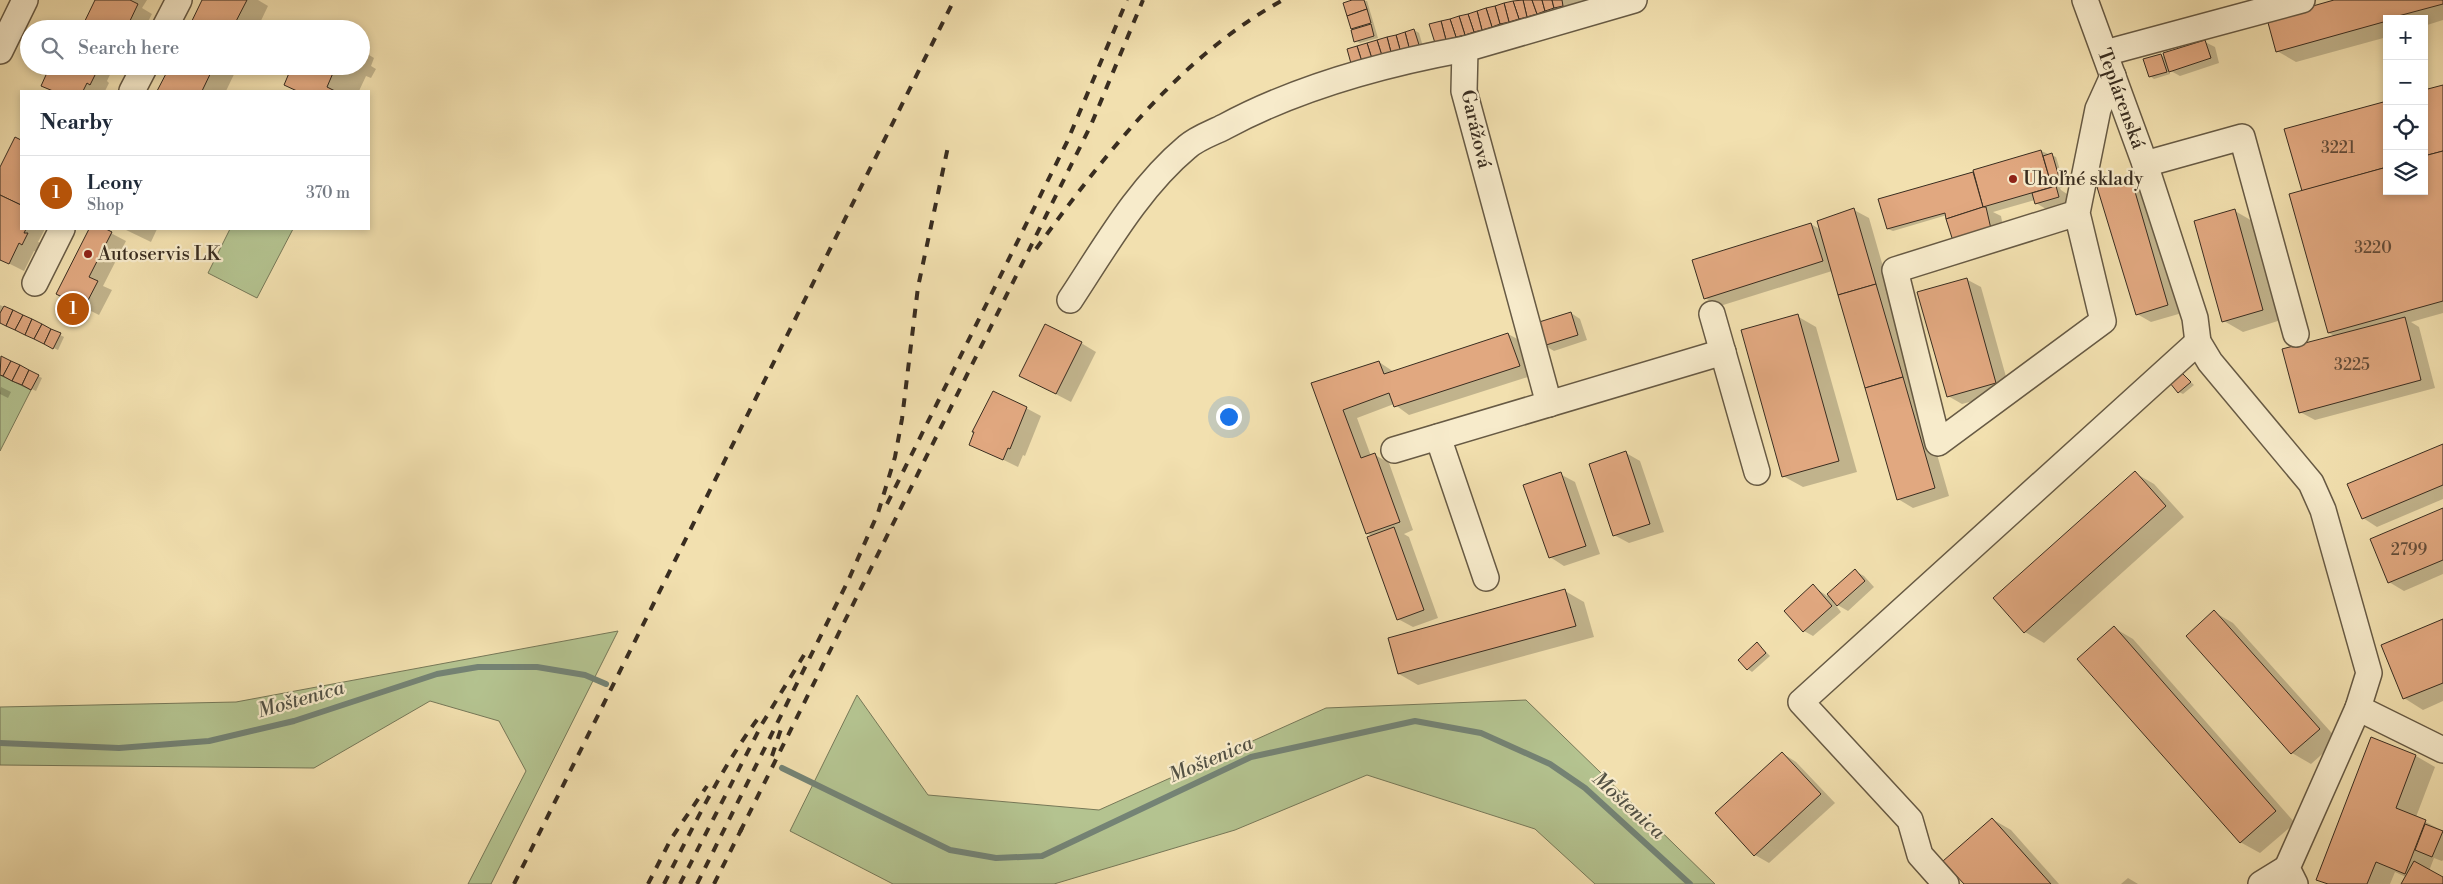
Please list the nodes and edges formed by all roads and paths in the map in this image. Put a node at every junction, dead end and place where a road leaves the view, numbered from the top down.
1 (25, 0) edge
2 (179, 0) edge
3 (1634, 0) edge
4 (2085, 0) edge
5 (2302, 0) edge
6 (169, 20) edge
7 (1465, 49) junction
8 (0, 51) edge
9 (2105, 53) junction
10 (140, 75) edge
11 (2113, 76) junction
12 (133, 90) edge
13 (2145, 164) junction
14 (2076, 214) junction
15 (62, 230) edge
16 (35, 283) dead end
17 (1070, 300) dead end
18 (1712, 314) dead end
19 (2296, 334) dead end
20 (2198, 342) junction
21 (1723, 352) junction
22 (1549, 404) junction
23 (1438, 437) junction
24 (1394, 450) dead end
25 (1756, 472) dead end
26 (1486, 578) dead end
27 (2358, 708) junction
28 (2443, 750) edge
29 (2291, 876) edge
30 (1946, 884) edge
31 (2261, 884) edge

1 - 8 street
2 - 6 street
3 - 7 street
4 - 9 street, Teplárenská
5 - 9 street
7 - 17 street
7 - 22 street, Garážová
9 - 11 street, Teplárenská
10 - 12 street
11 - 13 street, Teplárenská
11 - 14 street
13 - 19 street
13 - 20 street, Teplárenská
14 - 14 street
15 - 16 street
18 - 21 street
20 - 27 street
20 - 30 street
21 - 22 street
21 - 25 street
22 - 23 street
23 - 24 street
23 - 26 street
27 - 28 street
27 - 29 street
29 - 31 street

